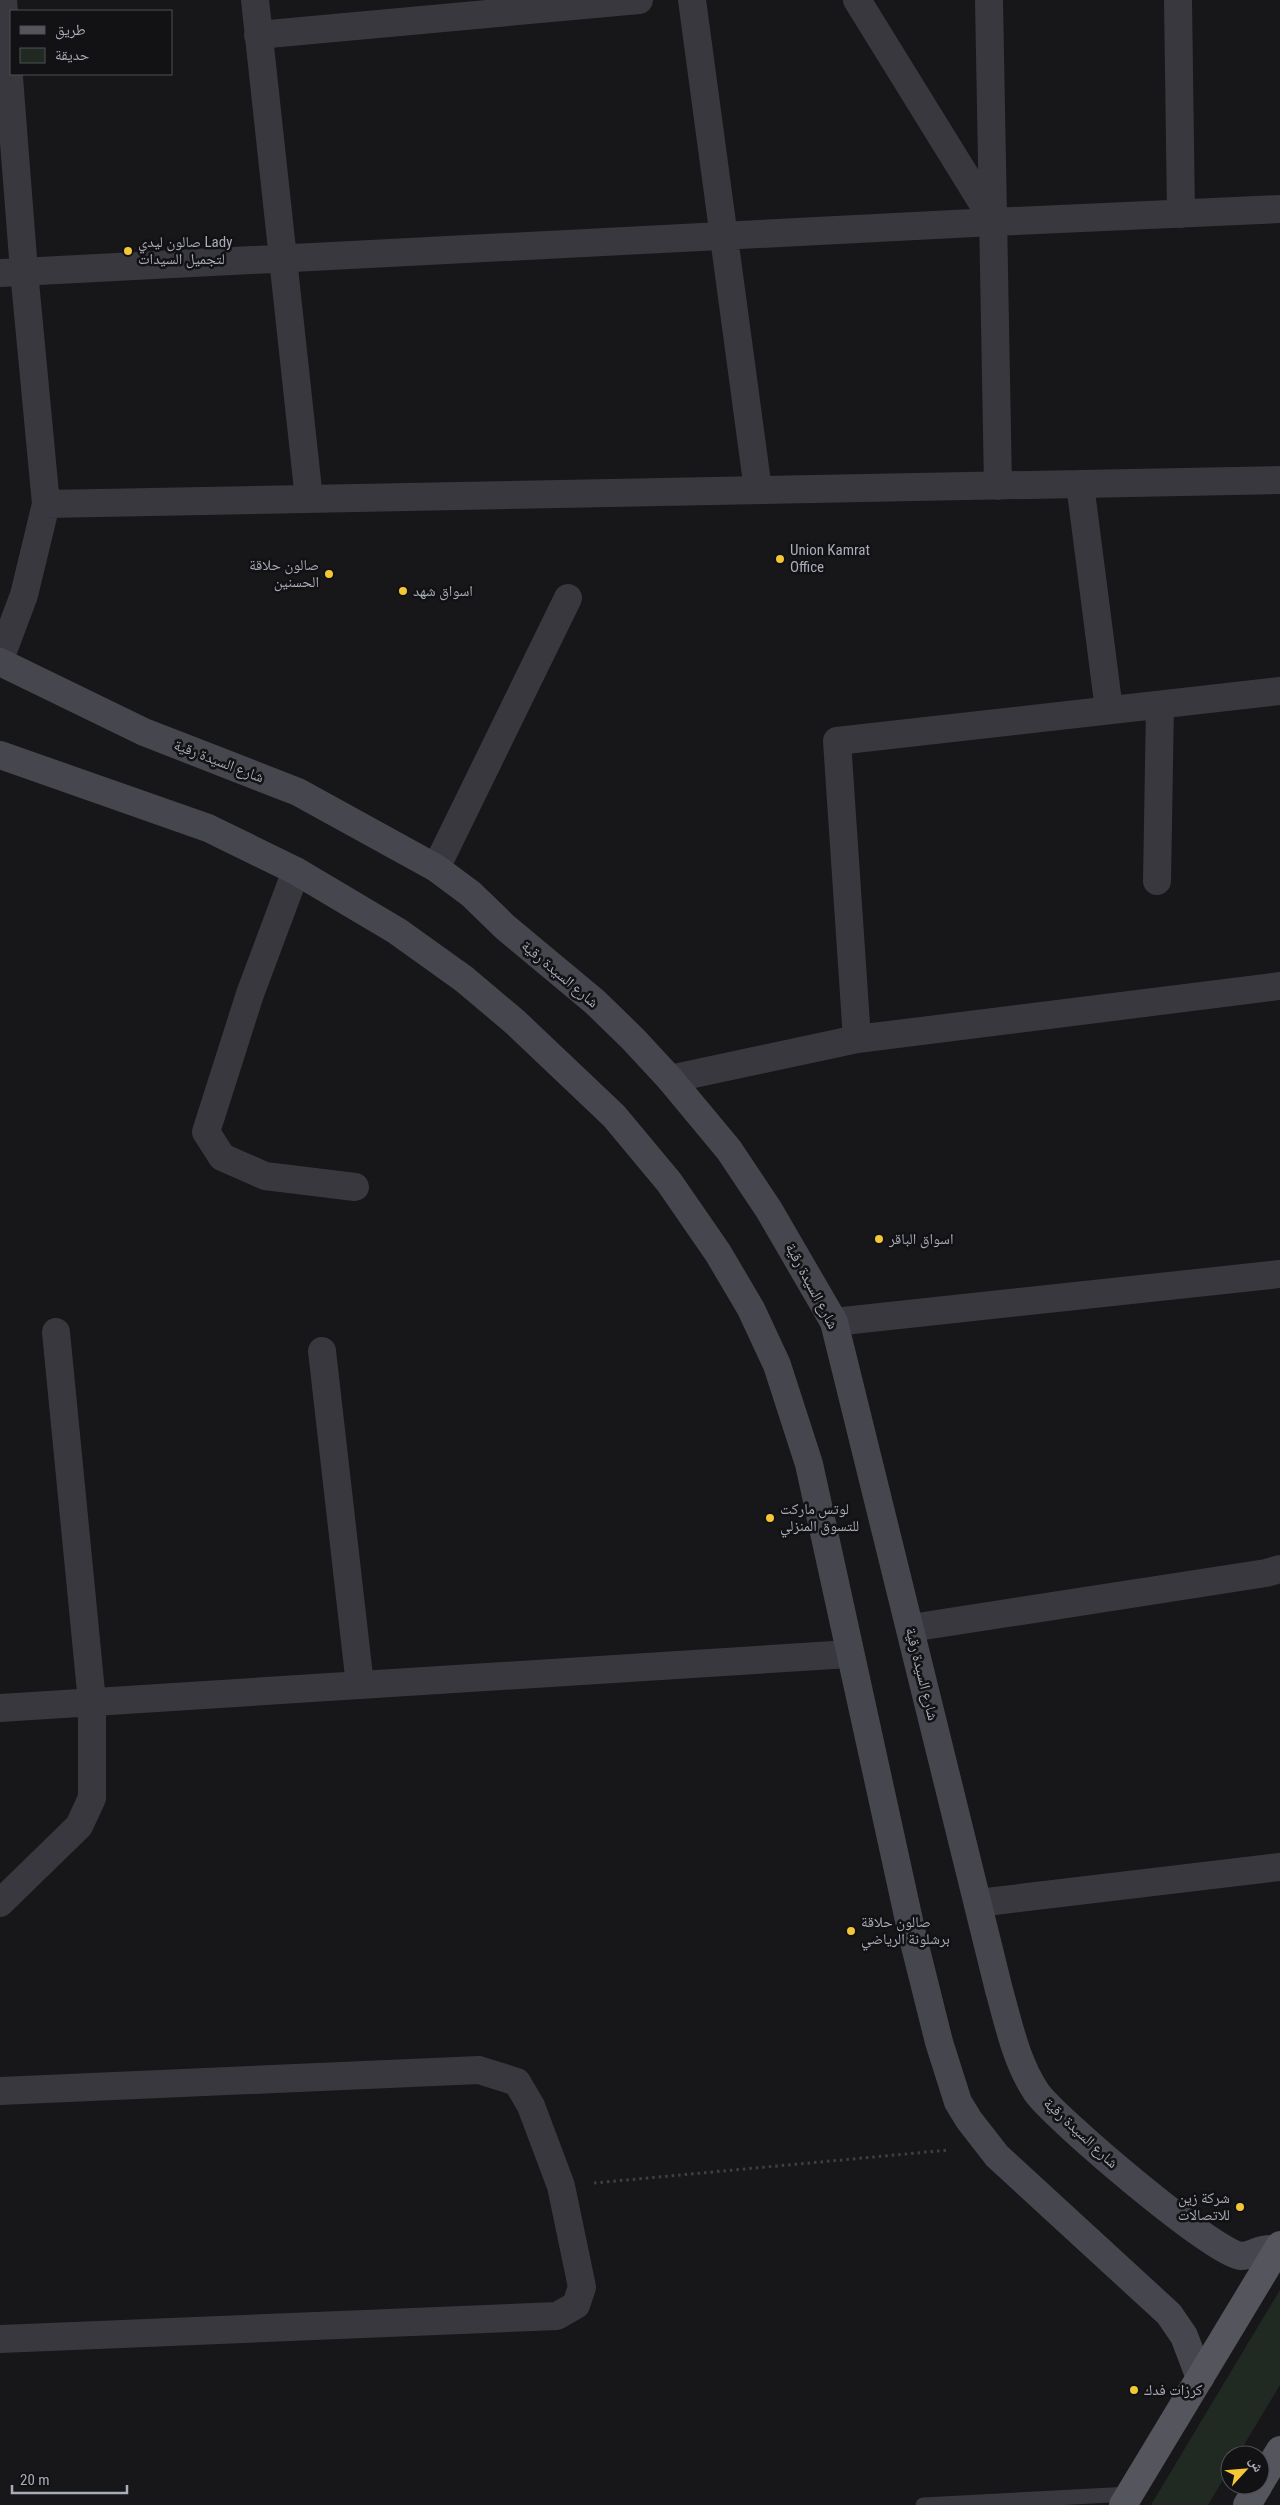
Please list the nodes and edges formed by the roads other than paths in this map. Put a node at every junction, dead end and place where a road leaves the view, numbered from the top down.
1 (3, 0) edge
2 (255, 0) edge
3 (639, 0) edge
4 (692, 0) edge
5 (858, 0) edge
6 (990, 0) edge
7 (1178, 0) edge
8 (501, 6) edge
9 (258, 35) junction
10 (4, 55) edge
11 (1280, 210) edge
12 (1181, 214) junction
13 (993, 222) junction
14 (722, 236) junction
15 (283, 258) junction
16 (12, 272) edge
17 (1280, 480) edge
18 (1080, 484) junction
19 (998, 486) junction
20 (758, 490) junction
21 (309, 499) junction
22 (46, 504) junction
23 (568, 598) dead end
24 (0, 661) edge
25 (1280, 692) edge
26 (1160, 705) junction
27 (1109, 710) junction
28 (0, 755) edge
29 (436, 868) junction
30 (296, 871) junction
31 (1157, 881) dead end
32 (1280, 986) edge
33 (856, 1039) junction
34 (670, 1079) junction
35 (355, 1187) dead end
36 (1280, 1274) edge
37 (834, 1322) junction
38 (56, 1332) dead end
39 (322, 1352) dead end
40 (1280, 1569) edge
41 (911, 1628) junction
42 (849, 1654) junction
43 (360, 1685) junction
44 (92, 1702) junction
45 (0, 1708) edge
46 (1280, 1868) edge
47 (978, 1902) junction
48 (0, 1903) edge
49 (0, 2091) edge
50 (1279, 2247) edge
51 (0, 2339) edge
52 (1200, 2378) junction
53 (1280, 2450) edge
54 (1270, 2466) edge
55 (1126, 2499) edge
56 (923, 2505) edge

1 - 10 street
2 - 9 street
3 - 8 street
4 - 14 street
5 - 13 street
6 - 13 street
7 - 12 street
8 - 9 street
9 - 15 street
10 - 16 street
11 - 12 street
12 - 13 street
13 - 14 street
13 - 19 street
14 - 15 street
14 - 20 street
15 - 16 street
15 - 21 street
16 - 22 street
17 - 18 street
18 - 19 street
18 - 27 street
19 - 20 street
20 - 21 street
21 - 22 street
22 - 24 street
23 - 29 street
24 - 29 main road, شارع السيدة رقية
25 - 26 street
26 - 27 street
26 - 31 street
27 - 33 street
28 - 30 main road
29 - 34 main road, شارع السيدة رقية
30 - 35 street
30 - 42 main road
32 - 33 street
33 - 34 street
34 - 37 main road, شارع السيدة رقية
36 - 37 street
37 - 41 main road, شارع السيدة رقية
38 - 44 street
39 - 43 street
40 - 41 street
41 - 47 main road, شارع السيدة رقية
42 - 43 street
42 - 52 main road
43 - 44 street
44 - 45 street
44 - 48 street
46 - 47 street
47 - 50 main road, شارع السيدة رقية
49 - 51 street
50 - 52 main road
52 - 55 main road
53 - 54 main road
55 - 56 lane

